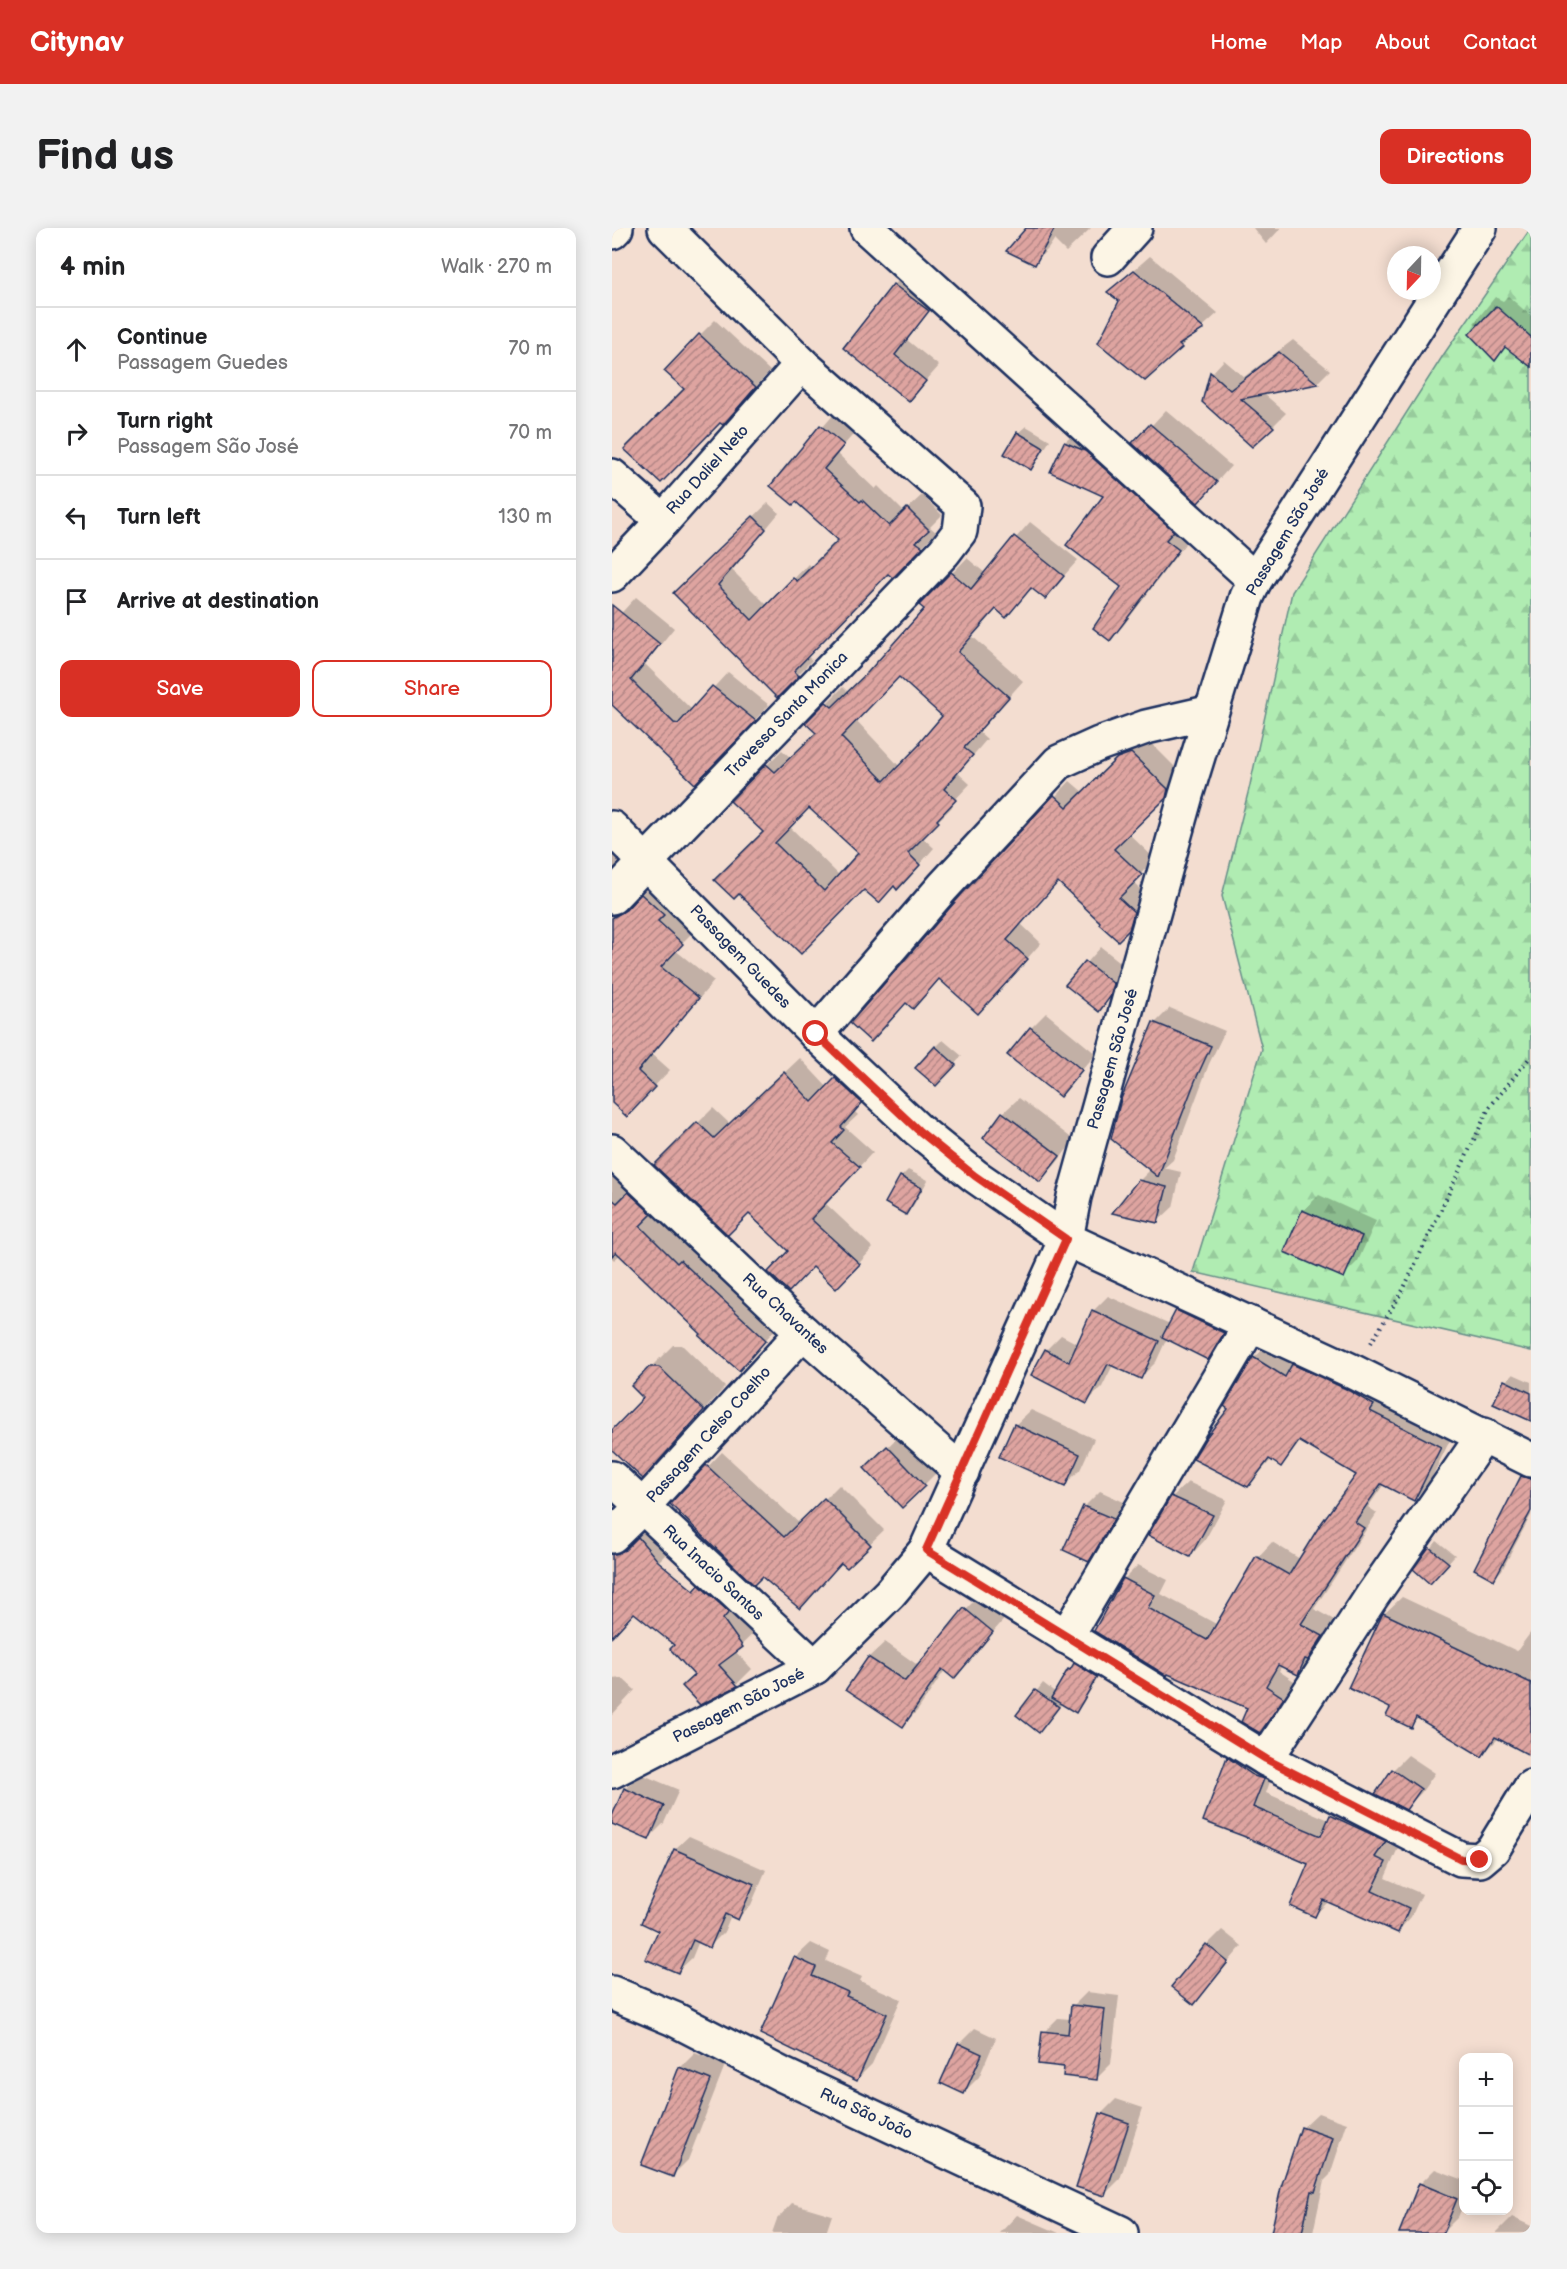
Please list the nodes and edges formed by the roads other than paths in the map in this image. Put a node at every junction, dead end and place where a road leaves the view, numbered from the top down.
1 (616, 228) edge
2 (664, 228) edge
3 (867, 228) edge
4 (1135, 228) edge
5 (1480, 228) edge
6 (612, 232) edge
7 (1107, 258) dead end
8 (802, 364) junction
9 (612, 476) edge
10 (663, 521) junction
11 (612, 575) edge
12 (1255, 580) junction
13 (1211, 712) junction
14 (612, 828) edge
15 (646, 861) junction
16 (612, 897) edge
17 (816, 1034) junction
18 (612, 1151) edge
19 (1066, 1239) junction
20 (1251, 1324) junction
21 (803, 1332) junction
22 (1484, 1436) junction
23 (1531, 1460) edge
24 (962, 1472) junction
25 (612, 1478) edge
26 (642, 1507) junction
27 (612, 1536) edge
28 (926, 1550) junction
29 (1066, 1637) junction
30 (814, 1667) junction
31 (1266, 1759) junction
32 (612, 1772) edge
33 (1531, 1787) edge
34 (612, 1994) edge
35 (1121, 2233) edge

1 - 6 street
2 - 8 street
3 - 12 street
4 - 7 street
5 - 12 street, Passagem São José
8 - 10 street, Rua Daliel Neto
8 - 15 street, Travessa Santa Monica
9 - 10 street
10 - 11 street, Rua Daliel Neto
12 - 13 street, Passagem São José
13 - 17 street
13 - 19 street, Passagem São José
14 - 15 street, Passagem Guedes
15 - 16 street, Travessa Santa Monica
15 - 17 street, Passagem Guedes
17 - 19 street, Passagem Guedes
18 - 21 street, Rua Chavantes
19 - 20 street, Passagem Guedes
19 - 24 street, Passagem São José
20 - 22 street, Passagem Guedes
20 - 29 street
21 - 24 street, Rua Chavantes
21 - 26 street, Passagem Celso Coelho
22 - 23 street, Passagem Guedes
22 - 31 street
24 - 28 street, Passagem São José
25 - 26 street, Rua Inacio Santos
26 - 27 street, Passagem Celso Coelho
26 - 30 street, Rua Inacio Santos
28 - 29 street
28 - 30 street, Passagem São José
29 - 31 street
30 - 32 street, Passagem São José
31 - 33 street
34 - 35 street, Rua São João

